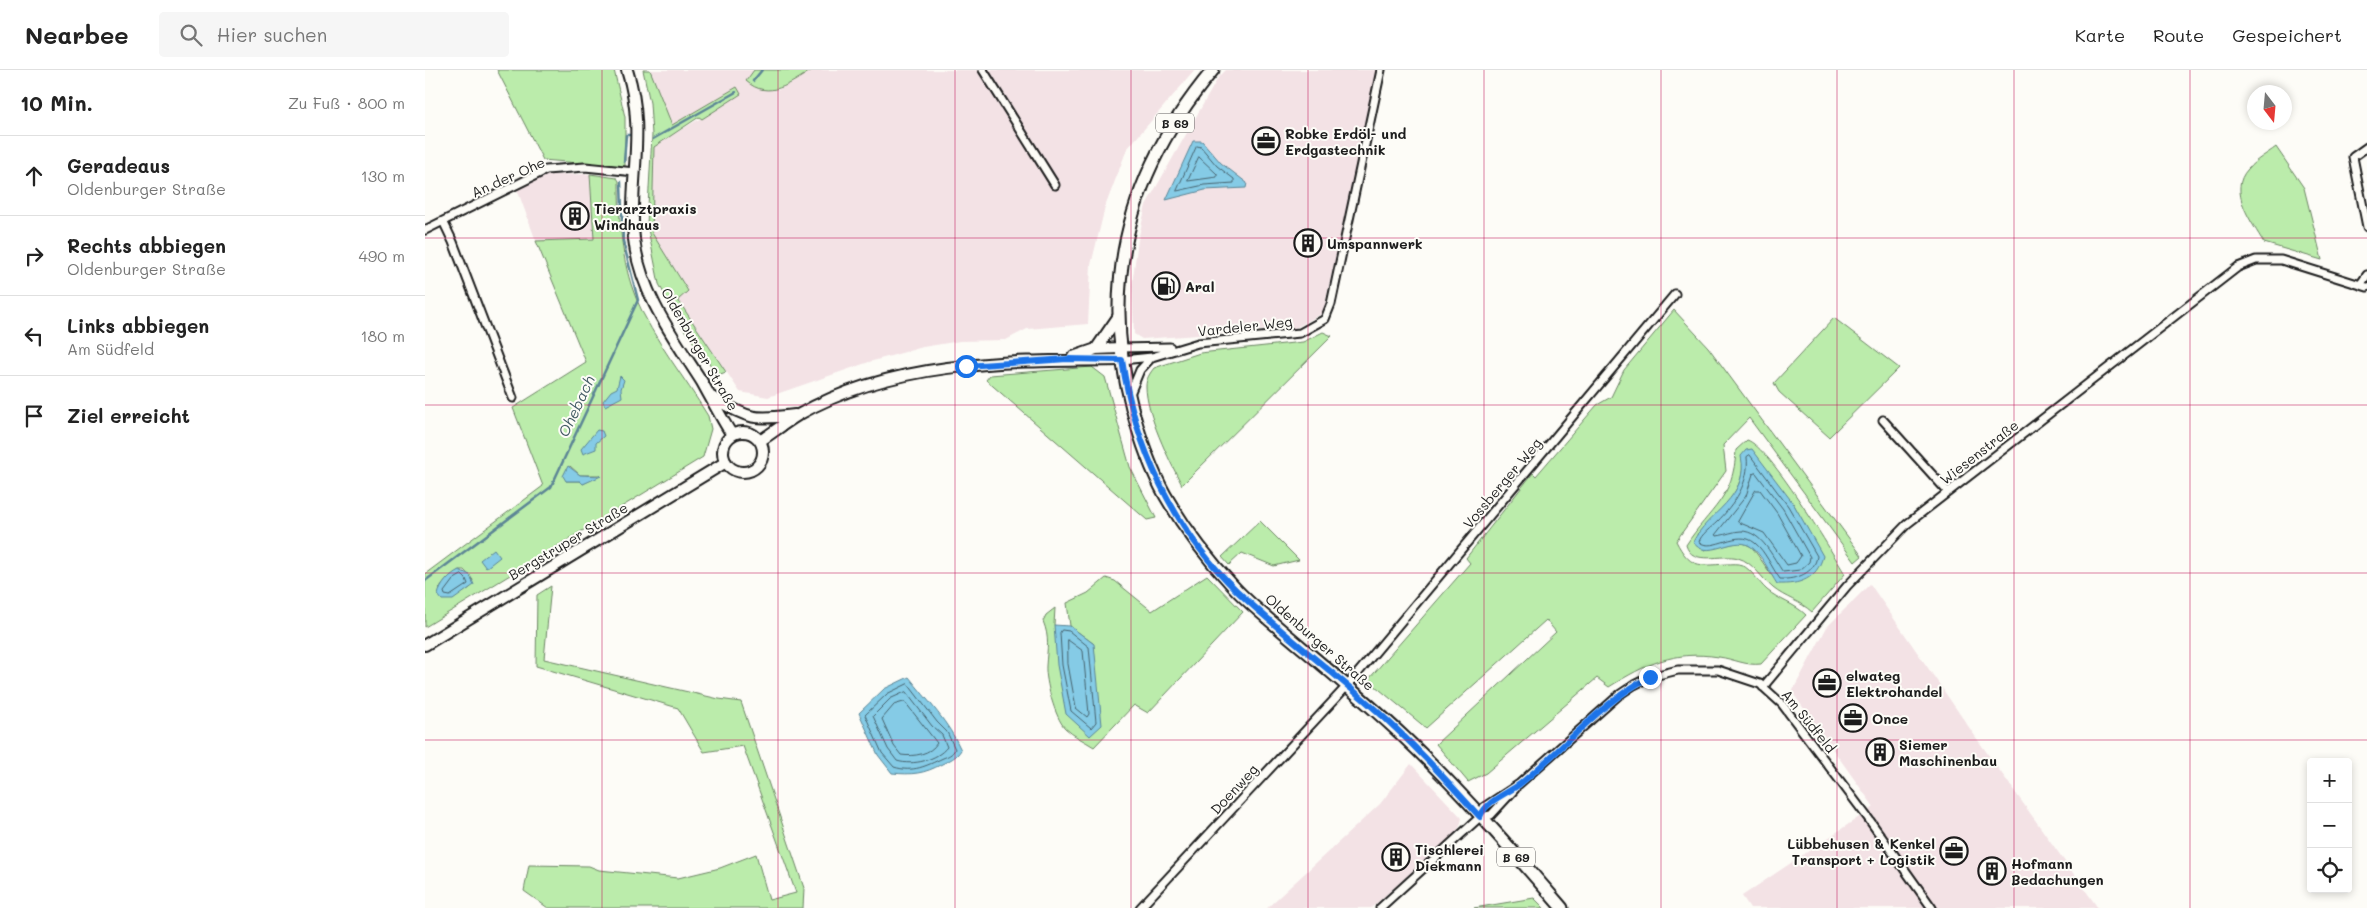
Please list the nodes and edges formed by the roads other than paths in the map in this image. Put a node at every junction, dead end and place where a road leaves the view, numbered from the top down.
1 (627, 70) edge
2 (983, 70) edge
3 (1213, 70) edge
4 (1381, 70) edge
5 (2367, 147) edge
6 (635, 172) junction
7 (1055, 185) dead end
8 (443, 221) junction
9 (2367, 227) edge
10 (425, 230) edge
11 (2367, 276) edge
12 (2364, 286) edge
13 (1675, 294) dead end
14 (1118, 317) junction
15 (1179, 347) junction
16 (1121, 348) junction
17 (1095, 349) junction
18 (1152, 356) junction
19 (1067, 359) junction
20 (1122, 360) junction
21 (710, 396) junction
22 (1129, 396) junction
23 (513, 398) dead end
24 (799, 415) junction
25 (1883, 420) dead end
26 (732, 435) junction
27 (760, 441) junction
28 (725, 462) junction
29 (1948, 492) junction
30 (425, 645) edge
31 (1347, 686) junction
32 (1763, 687) junction
33 (1480, 817) junction
34 (1140, 908) edge
35 (1380, 908) edge
36 (1562, 908) edge
37 (1932, 908) edge

1 - 6 main road, Oldenburger Straße
2 - 7 street
3 - 14 main road, B 69
4 - 15 street, Vardeler Weg
5 - 9 street
6 - 8 street, An der Ohe
6 - 21 main road, Oldenburger Straße
8 - 10 street, An der Ohe
8 - 23 street
11 - 12 street
12 - 29 street, Wiesenstraße
13 - 31 street, Vossberger Weg
14 - 16 main road, B 69
14 - 17 main road
15 - 16 street, Vardeler Weg
15 - 18 street, Vardeler Weg
16 - 17 main road
16 - 20 main road, Oldenburger Straße / B 69
17 - 19 main road
18 - 20 street, Vardeler Weg
18 - 22 street
19 - 20 main road
19 - 24 main road
20 - 22 main road, Oldenburger Straße / B 69
21 - 24 main road
21 - 26 main road, Oldenburger Straße
22 - 31 main road, Oldenburger Straße / B 69
24 - 27 main road
25 - 29 street
26 - 27 main road
26 - 28 main road
27 - 28 main road
28 - 30 main road, Bergstruper Straße
29 - 32 street, Wiesenstraße
31 - 33 main road, Oldenburger Straße / B 69
31 - 34 street, Doenweg
32 - 33 street, Am Südfeld
32 - 37 street, Am Südfeld
33 - 35 street, Am Südfeld
33 - 36 main road, Oldenburger Straße / B 69

